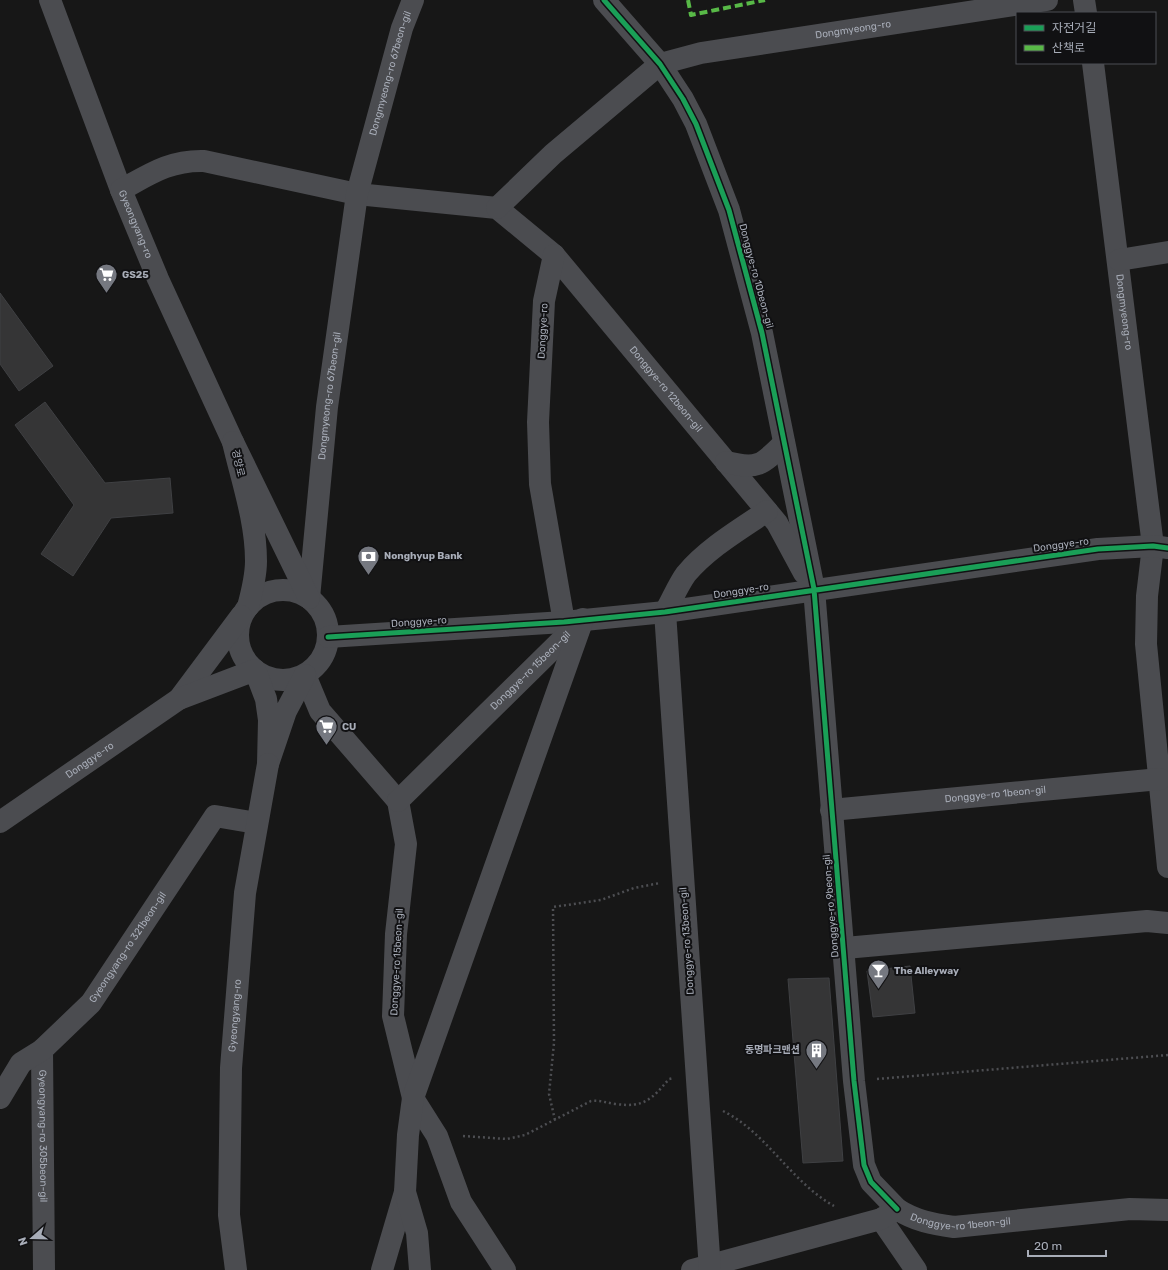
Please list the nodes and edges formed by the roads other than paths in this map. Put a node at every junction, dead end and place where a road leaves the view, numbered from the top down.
1 (50, 0) edge
2 (413, 0) edge
3 (604, 0) edge
4 (1047, 0) edge
5 (1084, 0) edge
6 (1086, 12) edge
7 (660, 64) junction
8 (1093, 64) edge
9 (121, 190) junction
10 (357, 194) junction
11 (497, 208) junction
12 (1168, 252) edge
13 (554, 255) junction
14 (1118, 260) junction
15 (233, 442) junction
16 (784, 443) junction
17 (726, 462) junction
18 (767, 511) junction
19 (1161, 547) edge
20 (814, 589) junction
21 (309, 598) junction
22 (246, 610) junction
23 (665, 612) junction
24 (573, 620) junction
25 (328, 637) junction
26 (255, 670) junction
27 (305, 675) junction
28 (179, 698) junction
29 (268, 764) junction
30 (1162, 766) edge
31 (398, 801) junction
32 (831, 810) junction
33 (0, 822) edge
34 (256, 823) junction
35 (1168, 867) edge
36 (1168, 923) edge
37 (844, 948) junction
38 (42, 1050) junction
39 (0, 1098) edge
40 (413, 1098) junction
41 (405, 1192) junction
42 (1168, 1210) edge
43 (889, 1214) junction
44 (704, 1269) edge
45 (44, 1270) edge
46 (236, 1270) edge
47 (382, 1270) edge
48 (420, 1270) edge
49 (505, 1270) edge
50 (916, 1270) edge

1 - 9 street, Gyeongyang-ro
2 - 10 street, Dongmyeong-ro 67beon-gil
3 - 7 street, Donggye-ro 10beon-gil
4 - 7 street, Dongmyeong-ro
5 - 6 street
7 - 11 street
7 - 16 street, Donggye-ro 10beon-gil
8 - 14 street, Dongmyeong-ro
9 - 10 street
9 - 15 street, Gyeongyang-ro
10 - 11 street
10 - 21 street, Dongmyeong-ro 67beon-gil
11 - 13 street, Donggye-ro 12beon-gil
12 - 14 street
13 - 17 street, Donggye-ro 12beon-gil
13 - 24 street, Donggye-ro
14 - 19 street, Dongmyeong-ro
15 - 21 street, 경양로
15 - 22 street, 경양로
16 - 17 street
16 - 20 street, Donggye-ro 10beon-gil
17 - 18 street, Donggye-ro 12beon-gil
18 - 20 street, Donggye-ro 12beon-gil
18 - 23 street
19 - 20 street, Donggye-ro
19 - 30 street
20 - 23 street, Donggye-ro
20 - 32 street, Donggye-ro 9beon-gil
21 - 22 street, 경양로
21 - 25 street, 경양로
22 - 26 street, 경양로
22 - 28 street
23 - 24 street, Donggye-ro
23 - 44 street, Donggye-ro 13beon-gil
24 - 25 street, Donggye-ro
24 - 31 street, Donggye-ro 15beon-gil
24 - 40 street, Donggye-ro 15beon-gil
25 - 27 street, 경양로
26 - 27 street, 경양로
26 - 28 street
26 - 29 street
27 - 29 street
27 - 31 street
28 - 33 street, Donggye-ro
29 - 34 street, Gyeongyang-ro
30 - 32 street, Donggye-ro 1beon-gil
30 - 35 street
31 - 40 street, Donggye-ro 15beon-gil
32 - 37 street, Donggye-ro 9beon-gil
34 - 38 street, Gyeongyang-ro 321beon-gil
34 - 46 street, Gyeongyang-ro
36 - 37 street
37 - 43 street, Donggye-ro 9beon-gil
38 - 39 street, Gyeongyang-ro 321beon-gil
38 - 45 street, Gyeongyang-ro 305beon-gil
40 - 41 street, Donggye-ro 15beon-gil
40 - 49 street, Donggye-ro 15beon-gil
41 - 47 street
41 - 48 street, Donggye-ro 15beon-gil
42 - 43 street, Donggye-ro 1beon-gil
43 - 44 street
43 - 50 street

